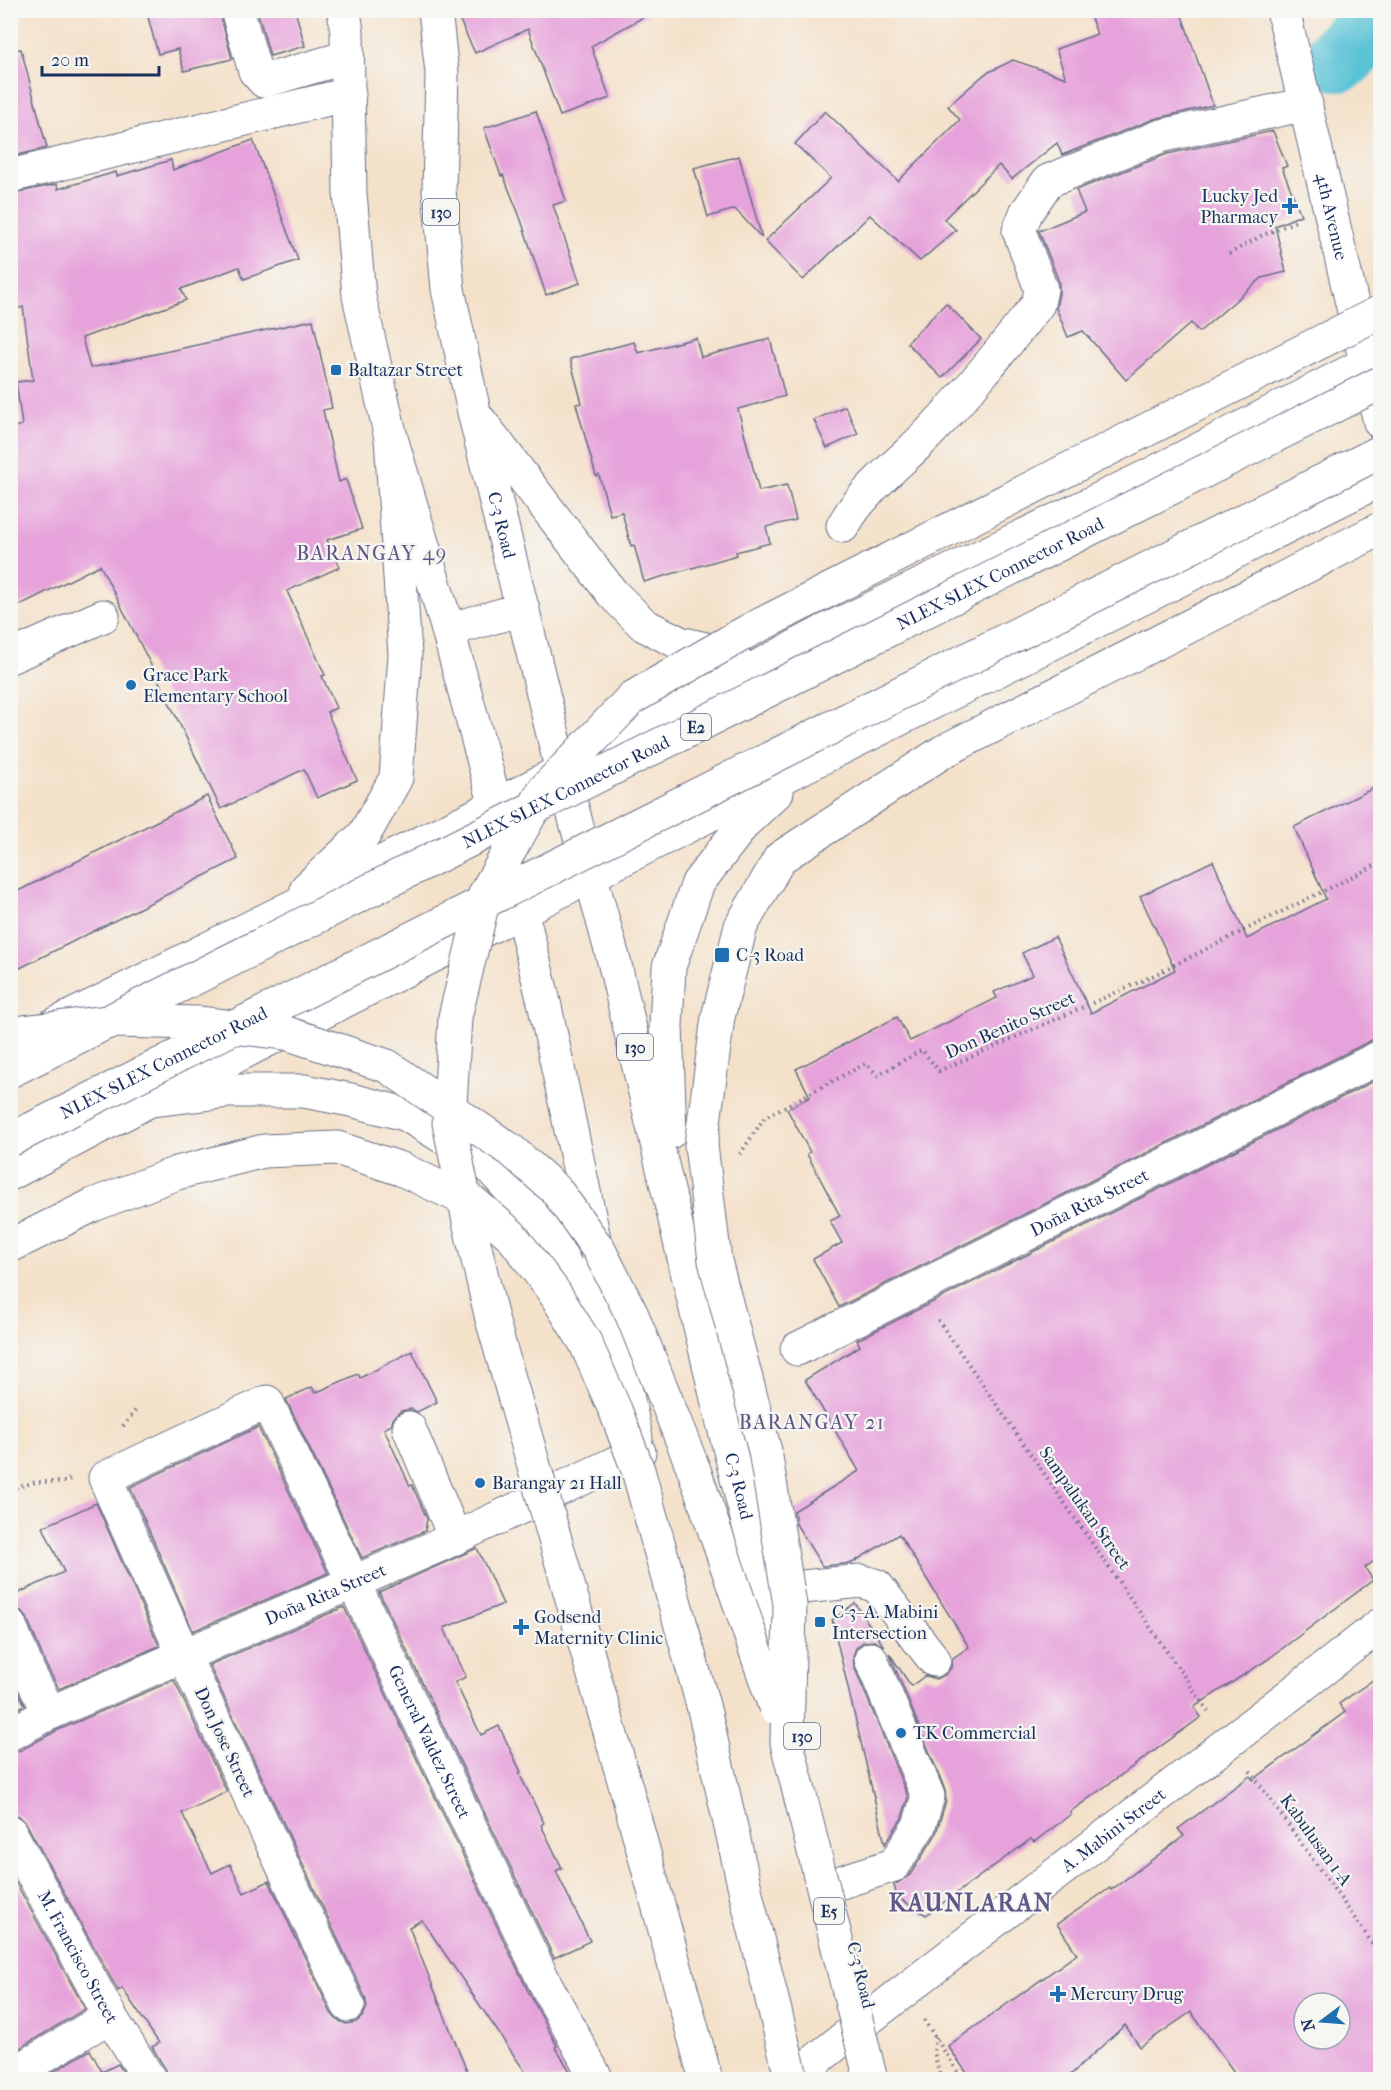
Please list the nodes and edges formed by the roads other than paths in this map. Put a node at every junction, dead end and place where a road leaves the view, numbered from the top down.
1 (237, 10) edge
2 (344, 10) edge
3 (435, 10) edge
4 (1283, 10) edge
5 (347, 57) junction
6 (264, 81) junction
7 (349, 94) junction
8 (1306, 104) junction
9 (272, 113) junction
10 (10, 176) edge
11 (1380, 312) edge
12 (1376, 368) edge
13 (474, 412) junction
14 (1380, 422) edge
15 (391, 438) junction
16 (1380, 452) edge
17 (1380, 480) edge
18 (843, 526) dead end
19 (1380, 529) edge
20 (523, 609) junction
21 (104, 616) dead end
22 (448, 630) junction
23 (823, 632) junction
24 (10, 657) edge
25 (807, 765) junction
26 (562, 771) junction
27 (497, 805) junction
28 (591, 875) junction
29 (521, 911) junction
30 (282, 912) junction
31 (10, 1036) edge
32 (10, 1046) edge
33 (1380, 1057) edge
34 (10, 1071) edge
35 (150, 1101) junction
36 (10, 1140) edge
37 (10, 1174) edge
38 (676, 1220) junction
39 (10, 1246) edge
40 (798, 1349) dead end
41 (409, 1428) dead end
42 (639, 1452) junction
43 (105, 1478) joint
44 (455, 1538) junction
45 (353, 1583) junction
46 (765, 1592) junction
47 (1380, 1625) edge
48 (10, 1626) edge
49 (184, 1656) junction
50 (871, 1659) dead end
51 (934, 1660) dead end
52 (50, 1713) junction
53 (10, 1734) edge
54 (787, 1743) junction
55 (10, 1832) edge
56 (838, 1883) junction
57 (348, 2005) dead end
58 (110, 2016) junction
59 (872, 2016) junction
60 (10, 2076) edge
61 (150, 2079) edge
62 (597, 2079) edge
63 (706, 2079) edge
64 (781, 2079) edge
65 (792, 2079) edge
66 (871, 2079) edge
67 (887, 2079) edge

1 - 6 main road
2 - 5 main road
3 - 13 main road, C-3 Road / 130
4 - 8 main road, 4th Avenue
5 - 6 main road
5 - 7 main road
6 - 9 main road
7 - 9 main road
7 - 15 main road
8 - 12 main road, 4th Avenue
8 - 18 main road
9 - 10 main road
11 - 63 main road, bridge
12 - 14 main road, 4th Avenue
12 - 23 main road
12 - 34 main road, NLEX-SLEX Connector Road / E2, bridge
13 - 20 main road, C-3 Road / 130
13 - 23 main road
15 - 22 main road
15 - 30 main road
16 - 36 main road, NLEX-SLEX Connector Road, bridge
17 - 25 main road
19 - 54 main road, bridge
20 - 22 main road
20 - 26 main road, C-3 Road / 130
21 - 24 main road
22 - 27 main road
23 - 26 main road
25 - 28 main road
25 - 38 main road
26 - 27 main road
26 - 28 main road, C-3 Road / 130
27 - 29 main road
27 - 30 main road
28 - 29 main road
28 - 38 main road, C-3 Road / 130
29 - 35 main road
29 - 42 main road
30 - 32 main road
31 - 54 main road, bridge
33 - 40 main road, Doña Rita Street
35 - 37 main road
35 - 42 main road
38 - 46 main road, C-3 Road / 130
39 - 65 main road, bridge
41 - 44 main road
42 - 44 main road, Doña Rita Street
42 - 64 main road
43 - 45 main road, General Valdez Street
43 - 49 main road, Don Jose Street
44 - 45 main road, Doña Rita Street
45 - 49 main road, Doña Rita Street
45 - 62 main road, General Valdez Street
46 - 51 main road
46 - 56 main road, C-3 Road / 130
47 - 59 main road, A. Mabini Street
48 - 52 main road
49 - 52 main road, Doña Rita Street
49 - 57 main road, Don Jose Street
50 - 56 main road
52 - 53 main road, Doña Rita Street
54 - 66 main road, E5, bridge
55 - 58 main road, M. Francisco Street
56 - 59 main road, C-3 Road / 130
58 - 60 main road
58 - 61 main road, M. Francisco Street
59 - 65 main road, A. Mabini Street
59 - 67 main road, C-3 Road / 130

